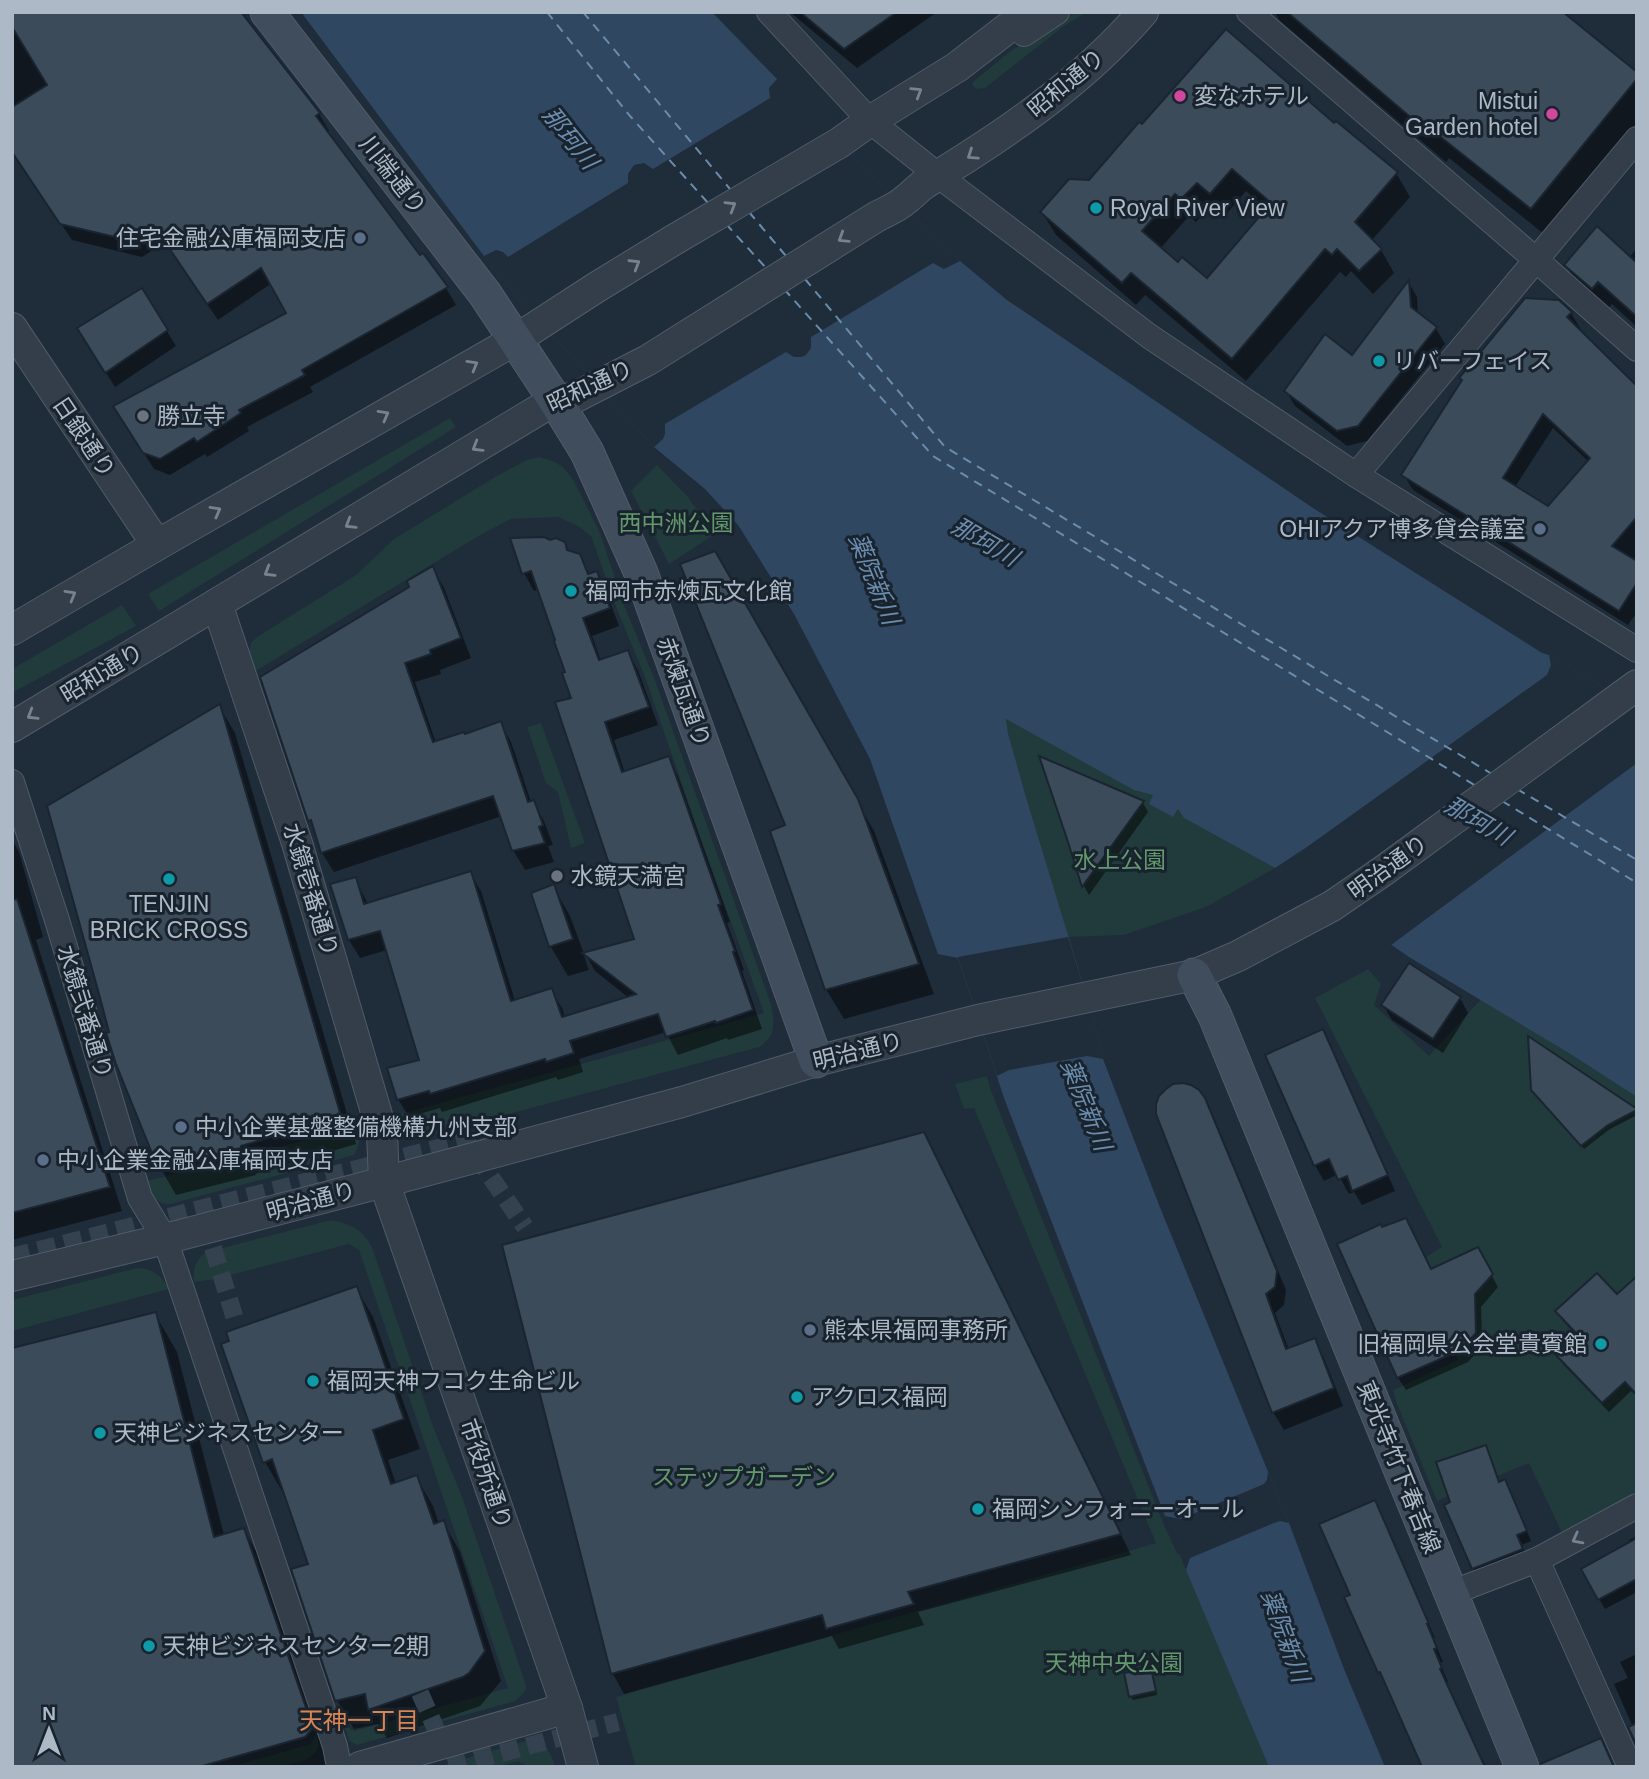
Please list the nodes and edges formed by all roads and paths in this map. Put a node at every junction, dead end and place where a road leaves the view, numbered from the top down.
1 (267, 12) edge
2 (769, 12) edge
3 (1057, 12) edge
4 (1143, 12) edge
5 (1249, 12) edge
6 (1019, 18) edge
7 (870, 121) junction
8 (1637, 139) edge
9 (939, 176) junction
10 (1535, 259) junction
11 (12, 328) edge
12 (529, 332) junction
13 (1637, 349) edge
14 (555, 400) junction
15 (1356, 475) junction
16 (157, 545) junction
17 (217, 604) junction
18 (12, 630) edge
19 (1637, 650) edge
20 (1629, 691) edge
21 (12, 727) edge
22 (12, 782) edge
23 (1194, 975) junction
24 (816, 1061) junction
25 (384, 1182) junction
26 (165, 1239) junction
27 (12, 1276) edge
28 (1637, 1506) edge
29 (1537, 1560) junction
30 (1451, 1593) junction
31 (567, 1708) junction
32 (339, 1767) edge
33 (360, 1767) edge
34 (583, 1767) edge
35 (1522, 1767) edge
36 (1630, 1767) edge

1 - 12 main road, 川端通り
2 - 7 street
3 - 6 street
4 -> 9 street, 昭和通り
5 - 10 street
7 -> 6 street
7 - 9 street
12 -> 7 street
8 - 10 street
9 -> 14 street, 昭和通り
9 - 15 street
10 - 13 street
10 - 15 street
11 - 16 street, 日銀通り
12 - 14 main road, 赤煉瓦通り
16 -> 12 street
14 -> 17 street, 昭和通り
14 - 24 main road, 赤煉瓦通り
15 - 19 street
18 -> 16 street
17 -> 21 street, 昭和通り
17 - 25 street, 水鏡壱番通り
20 - 23 street, 明治通り
22 - 26 street, 水鏡弐番通り
23 - 24 street, 明治通り
23 - 30 main road, 東光寺竹下春吉線
24 - 25 street, 明治通り
25 - 26 street, 明治通り
25 - 31 street, 市役所通り
26 - 27 street, 明治通り
26 - 32 street, 水鏡弐番通り
28 -> 29 street
29 - 30 street
29 - 36 street
30 - 35 main road, 東光寺竹下春吉線
31 - 33 street
31 - 34 street, 市役所通り

